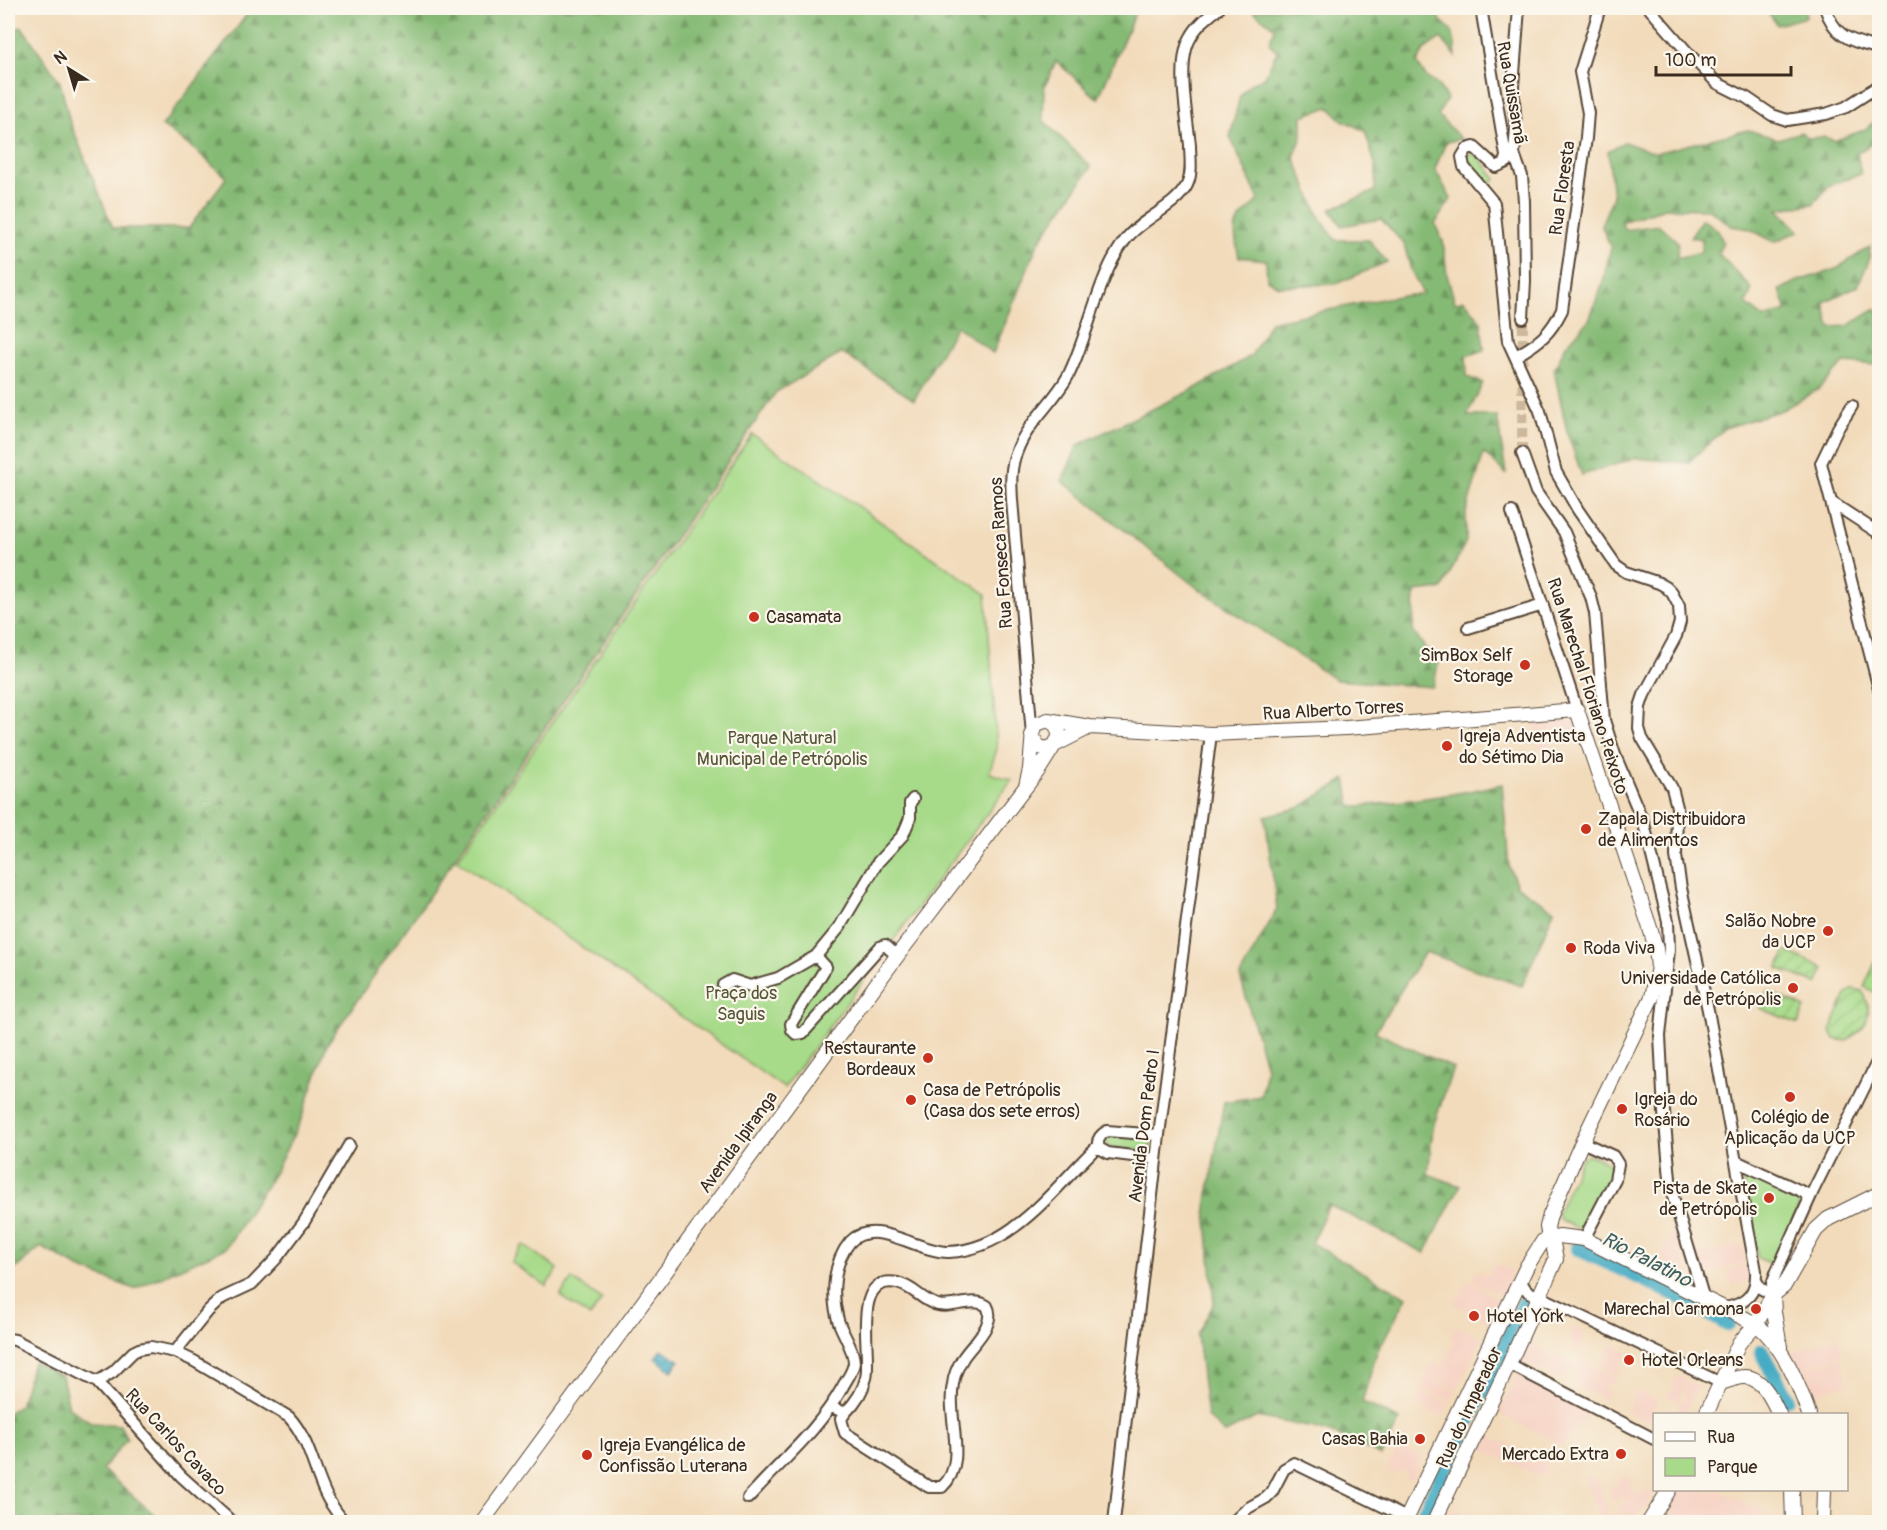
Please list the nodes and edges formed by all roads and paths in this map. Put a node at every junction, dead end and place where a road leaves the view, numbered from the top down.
1 (1219, 8) edge
2 (1481, 8) edge
3 (1519, 8) edge
4 (1600, 8) edge
5 (1649, 8) edge
6 (1825, 8) edge
7 (1880, 49) edge
8 (1880, 84) edge
9 (1511, 158) junction
10 (1523, 318) tunnel mouth
11 (1516, 356) junction
12 (1852, 406) dead end
13 (1522, 453) tunnel mouth
14 (1831, 502) junction
15 (1512, 512) dead end
16 (1880, 534) edge
17 (1543, 604) junction
18 (1468, 628) dead end
19 (1880, 693) edge
20 (1028, 699) junction
21 (1577, 710) junction
22 (1048, 720) junction
23 (1090, 727) junction
24 (1211, 734) junction
25 (1032, 736) junction
26 (1056, 744) junction
27 (1026, 786) junction
28 (913, 799) dead end
29 (816, 956) junction
30 (897, 956) junction
31 (723, 985) dead end
32 (1878, 1061) edge
33 (1159, 1135) junction
34 (1582, 1142) junction
35 (349, 1145) dead end
36 (1098, 1146) junction
37 (1156, 1158) junction
38 (1736, 1161) junction
39 (1880, 1193) edge
40 (1809, 1195) junction
41 (1549, 1238) junction
42 (1584, 1239) junction
43 (1776, 1273) junction
44 (1757, 1276) junction
45 (1521, 1278) junction
46 (1513, 1295) junction
47 (1773, 1295) junction
48 (1703, 1296) junction
49 (1538, 1300) junction
50 (1729, 1310) junction
51 (1756, 1324) junction
52 (8, 1339) edge
53 (1739, 1343) junction
54 (175, 1352) junction
55 (1782, 1354) junction
56 (1509, 1364) junction
57 (97, 1382) junction
58 (1721, 1383) junction
59 (832, 1407) junction
60 (845, 1413) junction
61 (1706, 1413) edge
62 (1778, 1413) edge
63 (1809, 1413) edge
64 (1653, 1438) edge
65 (1668, 1491) edge
66 (1792, 1491) edge
67 (1824, 1491) edge
68 (748, 1498) dead end
69 (1406, 1520) edge
70 (232, 1522) edge
71 (344, 1522) edge
72 (482, 1522) edge
73 (1114, 1522) edge
74 (1233, 1522) edge
75 (1434, 1522) edge
76 (1649, 1522) edge
77 (1793, 1522) edge
78 (1823, 1522) edge

1 - 20 street, Rua Fonseca Ramos
2 - 9 street, Rua Quissamã
3 - 9 street
4 - 11 street, Rua Floresta
5 - 8 street
6 - 7 street
9 - 10 street
9 - 11 street, Rua Quissamã
11 - 38 street
12 - 14 street
13 - 48 street
14 - 16 street
14 - 19 street
15 - 17 street, Rua Marechal Floriano Peixoto
17 - 18 street
17 - 21 street, Rua Marechal Floriano Peixoto
20 - 22 street
20 - 25 street, Rua Fonseca Ramos
21 - 24 main road, Rua Alberto Torres
21 - 34 main road, Rua Marechal Floriano Peixoto
22 - 23 main road, Rua Alberto Torres
22 - 25 main road
22 - 26 main road
23 - 24 main road, Rua Alberto Torres
23 - 26 main road, Rua Alberto Torres
24 - 33 street, Avenida Dom Pedro I
25 - 26 main road
25 - 27 main road, Avenida Ipiranga
26 - 27 main road, Avenida Ipiranga
27 - 30 main road, Avenida Ipiranga
28 - 29 street
29 - 30 street
29 - 31 street
30 - 72 main road, Avenida Ipiranga
32 - 40 street
33 - 36 street
33 - 37 street, Avenida Dom Pedro I
34 - 41 main road, Rua Marechal Floriano Peixoto
34 - 42 street
35 - 54 street
36 - 37 street
36 - 59 street
37 - 73 street, Avenida Dom Pedro I
38 - 40 street
38 - 44 street
39 - 47 main road
40 - 43 street
41 - 42 main road
41 - 45 main road, Rua do Imperador
41 - 49 main road, Rua do Imperador
42 - 48 main road
43 - 44 street
43 - 47 street
44 - 47 street
44 - 50 street
45 - 46 main road, Rua do Imperador
45 - 49 street
46 - 49 main road
46 - 69 main road, Rua do Imperador
47 - 51 main road
47 - 55 main road
48 - 50 main road
49 - 56 main road, Rua do Imperador
49 - 58 street
50 - 51 main road
50 - 53 main road
51 - 53 main road
51 - 55 main road
52 - 57 street
53 - 58 main road
54 - 57 street
54 - 71 street
55 - 63 main road
56 - 64 street
56 - 75 main road, Rua do Imperador
57 - 70 street, Rua Carlos Cavaco
58 - 61 main road
58 - 62 main road
59 - 60 street
59 - 68 street
60 - 60 street
65 - 76 main road
66 - 77 main road
67 - 78 main road
69 - 74 street

